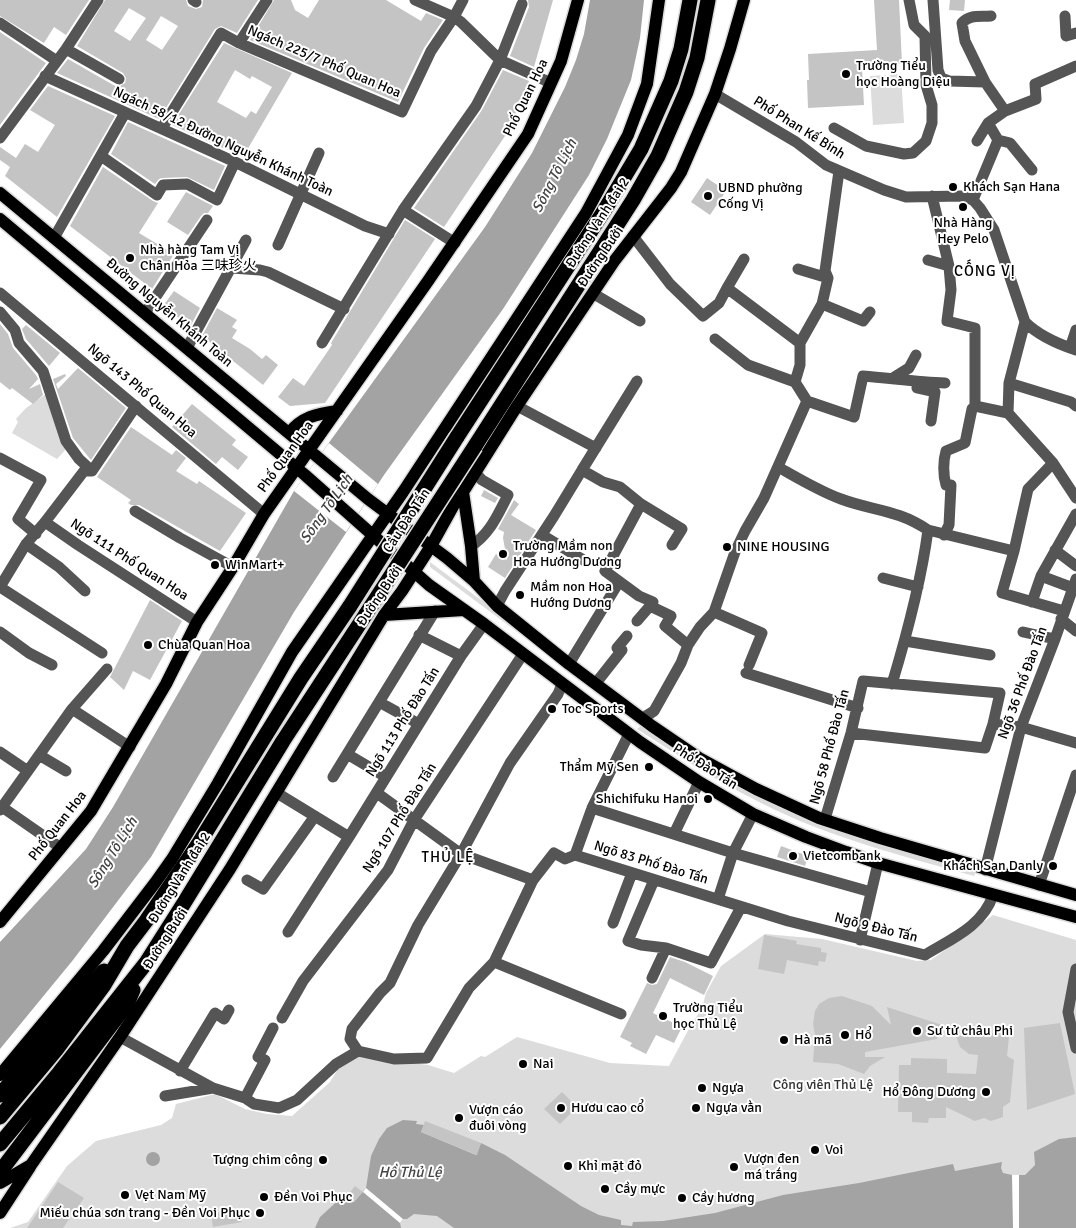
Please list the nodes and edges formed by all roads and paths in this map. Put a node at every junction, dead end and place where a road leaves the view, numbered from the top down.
1 (98, 0) edge
2 (267, 0) edge
3 (415, 0) edge
4 (463, 0) edge
5 (578, 0) edge
6 (659, 0) edge
7 (690, 0) edge
8 (708, 0) edge
9 (744, 0) edge
10 (909, 0) edge
11 (933, 0) edge
12 (522, 4) dead end
13 (991, 16) dead end
14 (1065, 16) dead end
15 (454, 17) junction
16 (2, 29) edge
17 (1071, 34) edge
18 (240, 42) junction
19 (66, 49) junction
20 (500, 60) junction
21 (57, 61) junction
22 (1076, 66) edge
23 (45, 76) junction
24 (118, 79) dead end
25 (985, 82) junction
26 (551, 83) junction
27 (715, 94) junction
28 (1005, 111) junction
29 (126, 113) junction
30 (988, 123) junction
31 (162, 128) junction
32 (834, 128) dead end
33 (0, 138) edge
34 (998, 140) junction
35 (977, 141) dead end
36 (319, 153) dead end
37 (101, 156) junction
38 (235, 162) junction
39 (1032, 170) dead end
40 (839, 171) junction
41 (0, 193) edge
42 (300, 195) junction
43 (932, 196) junction
44 (973, 200) junction
45 (403, 210) junction
46 (0, 219) edge
47 (207, 220) dead end
48 (389, 234) junction
49 (633, 236) junction
50 (54, 238) junction
51 (246, 240) dead end
52 (455, 243) junction
53 (278, 245) dead end
54 (744, 259) dead end
55 (928, 260) dead end
56 (948, 266) junction
57 (232, 268) junction
58 (798, 269) dead end
59 (828, 278) junction
60 (727, 288) junction
61 (0, 293) edge
62 (594, 294) junction
63 (822, 304) junction
64 (344, 309) junction
65 (0, 312) edge
66 (870, 312) dead end
67 (145, 313) junction
68 (640, 320) dead end
69 (1025, 322) junction
70 (1076, 330) edge
71 (715, 339) dead end
72 (322, 343) dead end
73 (800, 343) junction
74 (187, 348) junction
75 (1073, 349) edge
76 (916, 355) dead end
77 (893, 378) junction
78 (637, 381) dead end
79 (795, 382) junction
80 (918, 382) junction
81 (945, 383) dead end
82 (1009, 383) junction
83 (807, 401) junction
84 (136, 406) junction
85 (517, 406) junction
86 (976, 406) junction
87 (1076, 406) edge
88 (337, 411) junction
89 (1008, 414) junction
90 (931, 421) dead end
91 (289, 434) junction
92 (457, 437) joint
93 (475, 446) joint
94 (596, 448) junction
95 (314, 453) junction
96 (0, 458) edge
97 (1053, 462) junction
98 (778, 468) junction
99 (582, 470) junction
100 (92, 471) junction
101 (300, 471) junction
102 (475, 473) junction
103 (1076, 474) edge
104 (414, 476) junction
105 (1067, 483) junction
106 (459, 497) junction
107 (1076, 498) edge
108 (641, 504) junction
109 (135, 511) dead end
110 (264, 514) junction
111 (388, 514) junction
112 (1076, 514) edge
113 (45, 522) junction
114 (928, 530) junction
115 (36, 534) junction
116 (542, 534) junction
117 (944, 534) junction
118 (373, 536) junction
119 (26, 544) junction
120 (672, 545) dead end
121 (431, 546) junction
122 (471, 546) junction
123 (1055, 550) junction
124 (1014, 551) junction
125 (585, 561) dead end
126 (1076, 566) edge
127 (233, 567) junction
128 (415, 573) junction
129 (1041, 576) junction
130 (883, 578) dead end
131 (474, 581) junction
132 (619, 582) junction
133 (1074, 584) edge
134 (0, 587) edge
135 (918, 587) junction
136 (85, 591) dead end
137 (1032, 602) junction
138 (350, 606) joint
139 (497, 606) junction
140 (650, 606) junction
141 (464, 610) junction
142 (435, 611) junction
143 (714, 612) junction
144 (366, 614) joint
145 (384, 615) junction
146 (1063, 615) junction
147 (637, 621) dead end
148 (197, 622) junction
149 (484, 624) junction
150 (1076, 631) edge
151 (0, 632) edge
152 (1023, 632) dead end
153 (420, 635) junction
154 (627, 636) dead end
155 (1055, 639) junction
156 (905, 641) junction
157 (688, 645) junction
158 (102, 654) dead end
159 (523, 654) junction
160 (990, 655) dead end
161 (461, 656) junction
162 (570, 664) junction
163 (52, 665) dead end
164 (107, 669) dead end
165 (596, 683) junction
166 (562, 684) junction
167 (892, 684) junction
168 (379, 702) junction
169 (858, 708) junction
170 (72, 709) junction
171 (643, 718) junction
172 (419, 724) junction
173 (993, 724) junction
174 (1021, 727) junction
175 (851, 733) junction
176 (629, 734) junction
177 (1076, 743) edge
178 (130, 747) junction
179 (0, 752) edge
180 (347, 754) junction
181 (39, 755) junction
182 (28, 771) junction
183 (66, 771) dead end
184 (1076, 775) edge
185 (334, 777) dead end
186 (386, 777) junction
187 (699, 782) junction
188 (277, 793) junction
189 (377, 793) junction
190 (592, 808) junction
191 (1, 809) edge
192 (753, 814) junction
193 (315, 816) junction
194 (414, 820) junction
195 (825, 820) junction
196 (674, 834) junction
197 (349, 837) junction
198 (62, 848) junction
199 (733, 853) junction
200 (462, 854) junction
201 (575, 855) junction
202 (878, 864) junction
203 (986, 864) junction
204 (632, 873) junction
205 (247, 880) dead end
206 (533, 880) junction
207 (654, 880) junction
208 (1040, 885) junction
209 (871, 892) junction
210 (992, 895) junction
211 (1076, 895) edge
212 (718, 899) junction
213 (742, 907) junction
214 (1076, 917) edge
215 (0, 921) edge
216 (788, 922) joint
217 (613, 923) dead end
218 (288, 932) dead end
219 (860, 940) junction
220 (127, 946) junction
221 (666, 948) junction
222 (494, 962) junction
223 (146, 963) junction
224 (1076, 969) edge
225 (652, 978) dead end
226 (229, 1010) dead end
227 (621, 1014) dead end
228 (282, 1018) dead end
229 (273, 1028) dead end
230 (120, 1037) junction
231 (1076, 1048) edge
232 (358, 1051) junction
233 (180, 1071) junction
234 (0, 1075) edge
235 (213, 1088) junction
236 (0, 1095) edge
237 (165, 1096) dead end
238 (245, 1098) junction
239 (0, 1117) edge
240 (0, 1144) edge
241 (31, 1165) junction
242 (0, 1172) edge
243 (0, 1183) edge
244 (0, 1213) edge

1 - 19 street
2 - 18 street
3 - 15 street
4 - 15 street, Ngách 225/7 Phố Quan Hoa
5 - 26 main road, Phố Quan Hoa
6 - 104 main road
7 - 92 highway, Đường Vành đai 2
8 - 93 highway, Đường Vành đai 2
9 - 27 main road, Đường Bưởi
10 - 32 street
11 - 25 street
12 - 20 street
13 - 25 street
14 - 17 street
15 - 18 street, Ngách 225/7 Phố Quan Hoa
15 - 20 street
16 - 21 street
18 - 31 street, Ngách 225/7 Phố Quan Hoa
19 - 21 street
19 - 24 street, Ngách 58/12 Đường Nguyễn Khánh Toàn
20 - 26 street
20 - 45 street
21 - 23 street
22 - 28 street
23 - 29 street, Ngách 58/12 Đường Nguyễn Khánh Toàn
23 - 33 street
25 - 28 street
26 - 52 main road, Phố Quan Hoa
27 - 40 street, Phố Phan Kế Bính
27 - 49 main road, Đường Bưởi
28 - 30 street
29 - 31 street, Ngách 58/12 Đường Nguyễn Khánh Toàn
29 - 37 street
30 - 34 street
30 - 35 street
31 - 38 street, Ngách 58/12 Đường Nguyễn Khánh Toàn
34 - 39 street
34 - 44 street
36 - 42 street
37 - 38 street
37 - 50 street
38 - 42 street, Ngách 58/12 Đường Nguyễn Khánh Toàn
40 - 43 street, Phố Phan Kế Bính
40 - 59 street
41 - 50 main road, Đường Nguyễn Khánh Toàn
42 - 48 street, Ngách 58/12 Đường Nguyễn Khánh Toàn
42 - 53 street
43 - 44 street, Phố Phan Kế Bính
43 - 56 street
44 - 69 street
45 - 48 street
45 - 52 street
46 - 101 main road
47 - 67 street
48 - 64 street
49 - 60 street
49 - 62 main road, Đường Bưởi
50 - 67 main road, Đường Nguyễn Khánh Toàn
51 - 57 street
52 - 88 main road, Phố Quan Hoa
54 - 60 street
55 - 56 street
56 - 86 street
57 - 64 street
57 - 74 street
58 - 59 street
59 - 63 street
60 - 73 street
61 - 84 street, Ngõ 143 Phố Quan Hoa
62 - 68 street
62 - 85 main road, Đường Bưởi
63 - 66 street
63 - 73 street
64 - 72 street
65 - 100 street
67 - 74 main road, Đường Nguyễn Khánh Toàn
69 - 75 street
69 - 82 street
70 - 75 street
71 - 79 street
73 - 79 street
74 - 91 main road, Đường Nguyễn Khánh Toàn
76 - 77 street
77 - 80 street
77 - 83 street
78 - 94 street
79 - 83 street
80 - 81 street
80 - 90 street
82 - 87 street
82 - 89 street
83 - 98 street
84 - 100 street
84 - 110 street, Ngõ 143 Phố Quan Hoa
85 - 94 street
85 - 102 main road, Đường Bưởi
86 - 89 street
86 - 117 street
88 - 91 main road
88 - 95 main road, Phố Quan Hoa
89 - 97 street
91 - 95 main road, Đường Nguyễn Khánh Toàn
92 - 138 highway, Cầu Đào Tấn, bridge
93 - 144 highway, Cầu Đào Tấn, bridge
94 - 99 street
95 - 101 main road, Phố Quan Hoa
95 - 111 main road, Đường Nguyễn Khánh Toàn
96 - 115 street
97 - 105 street
97 - 124 street
98 - 114 street
98 - 143 street
99 - 108 street
99 - 116 street
100 - 113 street
101 - 110 main road, Phố Quan Hoa
101 - 118 main road
102 - 106 main road, Đường Bưởi
102 - 122 street
103 - 105 street
104 - 106 main road
104 - 111 main road
105 - 107 street
106 - 121 main road, Đường Bưởi
106 - 122 main road
108 - 120 street
108 - 132 street
109 - 127 street
110 - 127 main road, Phố Quan Hoa
111 - 118 main road
111 - 121 main road, Phố Đào Tấn
112 - 123 street
113 - 115 street
113 - 148 street, Ngõ 111 Phố Quan Hoa
114 - 117 street
114 - 135 street
115 - 119 street
116 - 125 street
116 - 139 street
117 - 124 street
118 - 128 main road, Phố Đào Tấn
118 - 234 main road
119 - 134 street
119 - 136 street
121 - 128 main road, Đường Bưởi
121 - 131 main road, Phố Đào Tấn
122 - 131 main road
123 - 126 street
123 - 129 street
124 - 137 street
127 - 148 main road, Phố Quan Hoa
128 - 141 main road, Phố Đào Tấn
128 - 145 main road, Đường Bưởi
129 - 133 street
129 - 137 street
130 - 135 street
131 - 139 main road, Phố Đào Tấn
132 - 140 street
132 - 162 street
133 - 146 street, Ngõ 36 Phố Đào Tấn
134 - 158 street
135 - 156 street
137 - 146 street
138 - 220 highway, Đường Vành đai 2
139 - 162 main road, Phố Đào Tấn
140 - 147 street
140 - 157 street
141 - 142 main road
141 - 149 main road, Phố Đào Tấn
142 - 145 main road
142 - 153 street
143 - 157 street
143 - 169 street
144 - 223 highway, Đường Vành đai 2
145 - 188 main road, Đường Bưởi
146 - 150 street
146 - 155 street, Ngõ 36 Phố Đào Tấn
148 - 178 main road, Phố Quan Hoa
149 - 159 main road, Phố Đào Tấn
149 - 161 street, Ngõ 113 Phố Đào Tấn
151 - 163 street
152 - 155 street
153 - 161 street
153 - 168 street
154 - 165 street
155 - 174 street, Ngõ 36 Phố Đào Tấn
156 - 160 street
156 - 167 street
157 - 171 street
159 - 166 main road, Phố Đào Tấn
159 - 194 street, Ngõ 107 Phố Đào Tấn
161 - 172 street, Ngõ 113 Phố Đào Tấn
162 - 165 main road, Phố Đào Tấn
164 - 170 street
165 - 171 main road, Phố Đào Tấn
166 - 176 main road, Phố Đào Tấn
166 - 200 street
167 - 169 street, Ngõ 58 Phố Đào Tấn
167 - 173 street
168 - 172 street
168 - 180 street
169 - 175 street, Ngõ 58 Phố Đào Tấn
170 - 178 street
170 - 181 street
171 - 176 main road
171 - 195 main road, Phố Đào Tấn
172 - 186 street, Ngõ 113 Phố Đào Tấn
173 - 174 street
173 - 175 street
174 - 177 street
174 - 203 street, Ngõ 36 Phố Đào Tấn
175 - 195 street, Ngõ 58 Phố Đào Tấn
176 - 187 main road, Phố Đào Tấn
176 - 190 street, Ngõ 83 Phố Đào Tấn
178 - 198 main road, Phố Quan Hoa
179 - 182 street
180 - 185 street
180 - 186 street
181 - 182 street
181 - 183 street
182 - 191 street
184 - 208 street
186 - 189 street, Ngõ 113 Phố Đào Tấn
187 - 192 main road, Phố Đào Tấn
187 - 196 street
188 - 193 street
188 - 230 main road, Đường Bưởi
189 - 194 street
189 - 197 street, Ngõ 113 Phố Đào Tấn
190 - 196 street
190 - 201 street, Ngõ 83 Phố Đào Tấn
191 - 198 street
192 - 199 street
192 - 202 main road, Phố Đào Tấn
193 - 197 street
193 - 205 street
194 - 200 street
194 - 228 street, Ngõ 107 Phố Đào Tấn
195 - 203 main road, Phố Đào Tấn
196 - 199 street
197 - 218 street, Ngõ 113 Phố Đào Tấn
198 - 215 main road, Phố Quan Hoa
199 - 209 street
199 - 212 street
200 - 206 street
200 - 232 street
201 - 204 street, Ngõ 83 Phố Đào Tấn
201 - 206 street
202 - 209 street
202 - 210 main road, Phố Đào Tấn
203 - 208 main road, Phố Đào Tấn
204 - 207 street, Ngõ 83 Phố Đào Tấn
204 - 217 street
206 - 222 street
207 - 212 street, Ngõ 83 Phố Đào Tấn
207 - 221 street
208 - 211 main road, Phố Đào Tấn
209 - 219 street
210 - 214 main road, Phố Đào Tấn
210 - 219 street, Ngõ 9 Đào Tấn
212 - 213 street, Ngõ 83 Phố Đào Tấn
213 - 216 street, Ngõ 83 Phố Đào Tấn
213 - 221 street
216 - 219 street, Ngõ 9 Đào Tấn
220 - 236 highway
220 - 239 highway, Đường Vành đai 2
221 - 225 street
222 - 227 street
222 - 232 street
223 - 240 highway, Đường Vành đai 2
223 - 242 highway
224 - 231 street
226 - 233 street
229 - 238 street
230 - 233 street
230 - 241 main road, Đường Bưởi
232 - 238 street
233 - 235 street
235 - 237 street
235 - 238 street
241 - 243 main road, Đường Bưởi
241 - 244 main road

